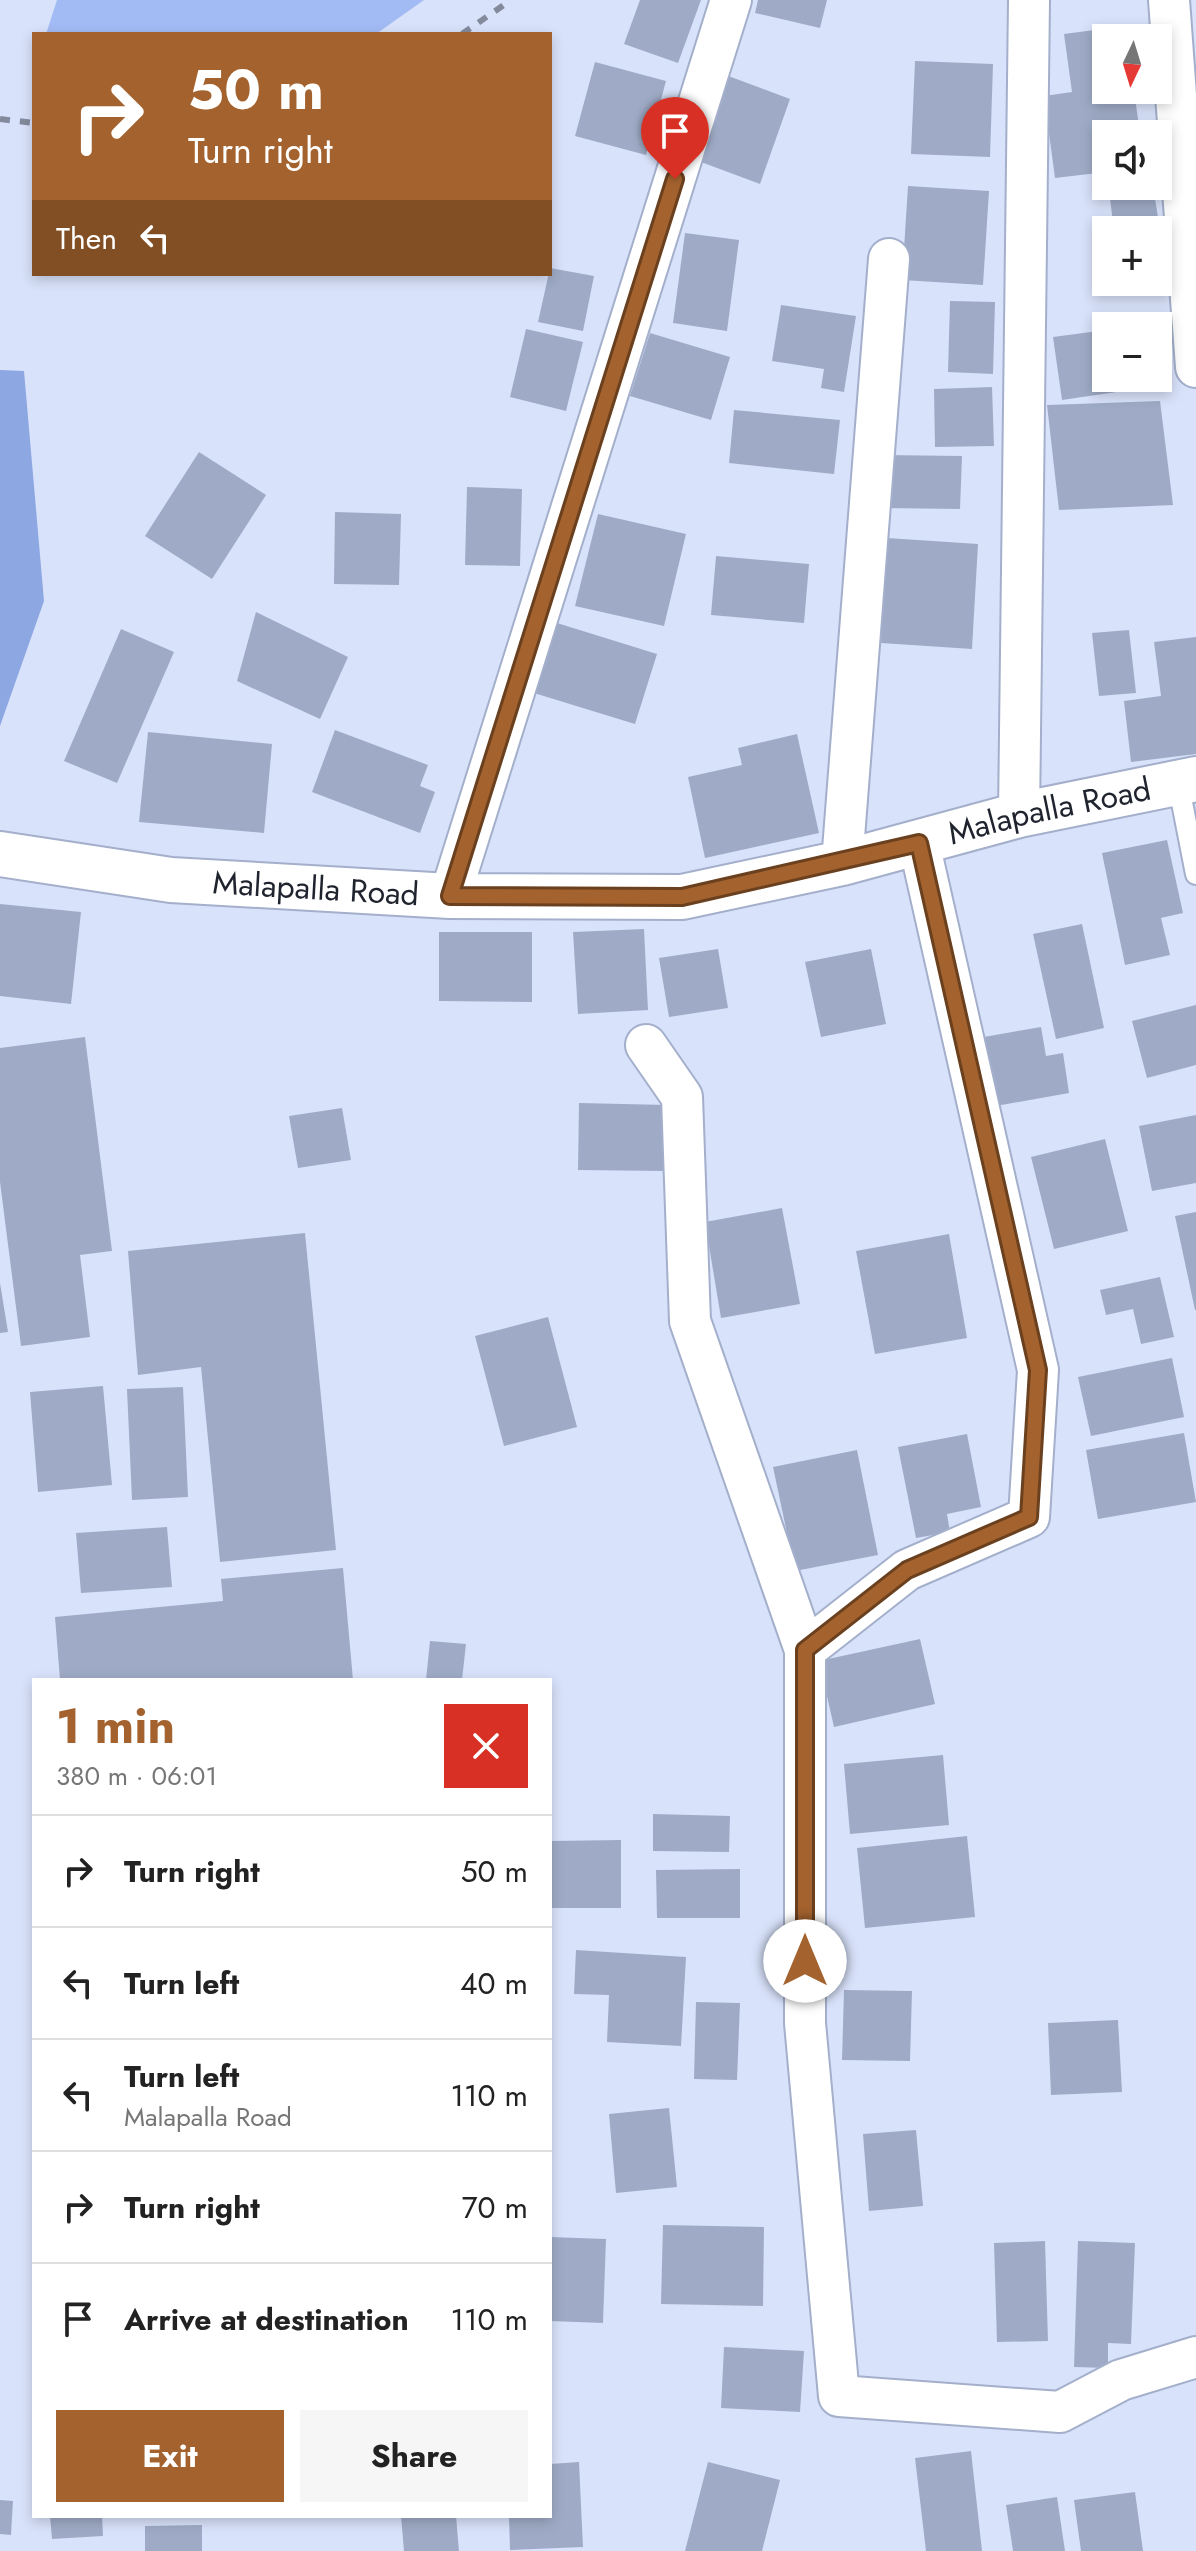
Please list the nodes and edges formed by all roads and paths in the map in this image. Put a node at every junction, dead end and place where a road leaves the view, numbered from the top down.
1 (731, 0) edge
2 (1029, 0) edge
3 (1169, 0) edge
4 (889, 259) dead end
5 (1196, 367) edge
6 (1187, 780) edge
7 (1019, 815) junction
8 (919, 843) junction
9 (0, 854) edge
10 (842, 863) junction
11 (1196, 874) edge
12 (450, 896) junction
13 (646, 1045) dead end
14 (805, 1650) junction
15 (1196, 2357) edge

1 - 12 street
2 - 7 street
3 - 5 street
4 - 10 street
6 - 7 street, Malapalla Road
6 - 11 lane
7 - 8 street, Malapalla Road
8 - 10 street, Malapalla Road
8 - 14 street
9 - 12 street, Malapalla Road
10 - 12 street, Malapalla Road
13 - 14 street
14 - 15 street

